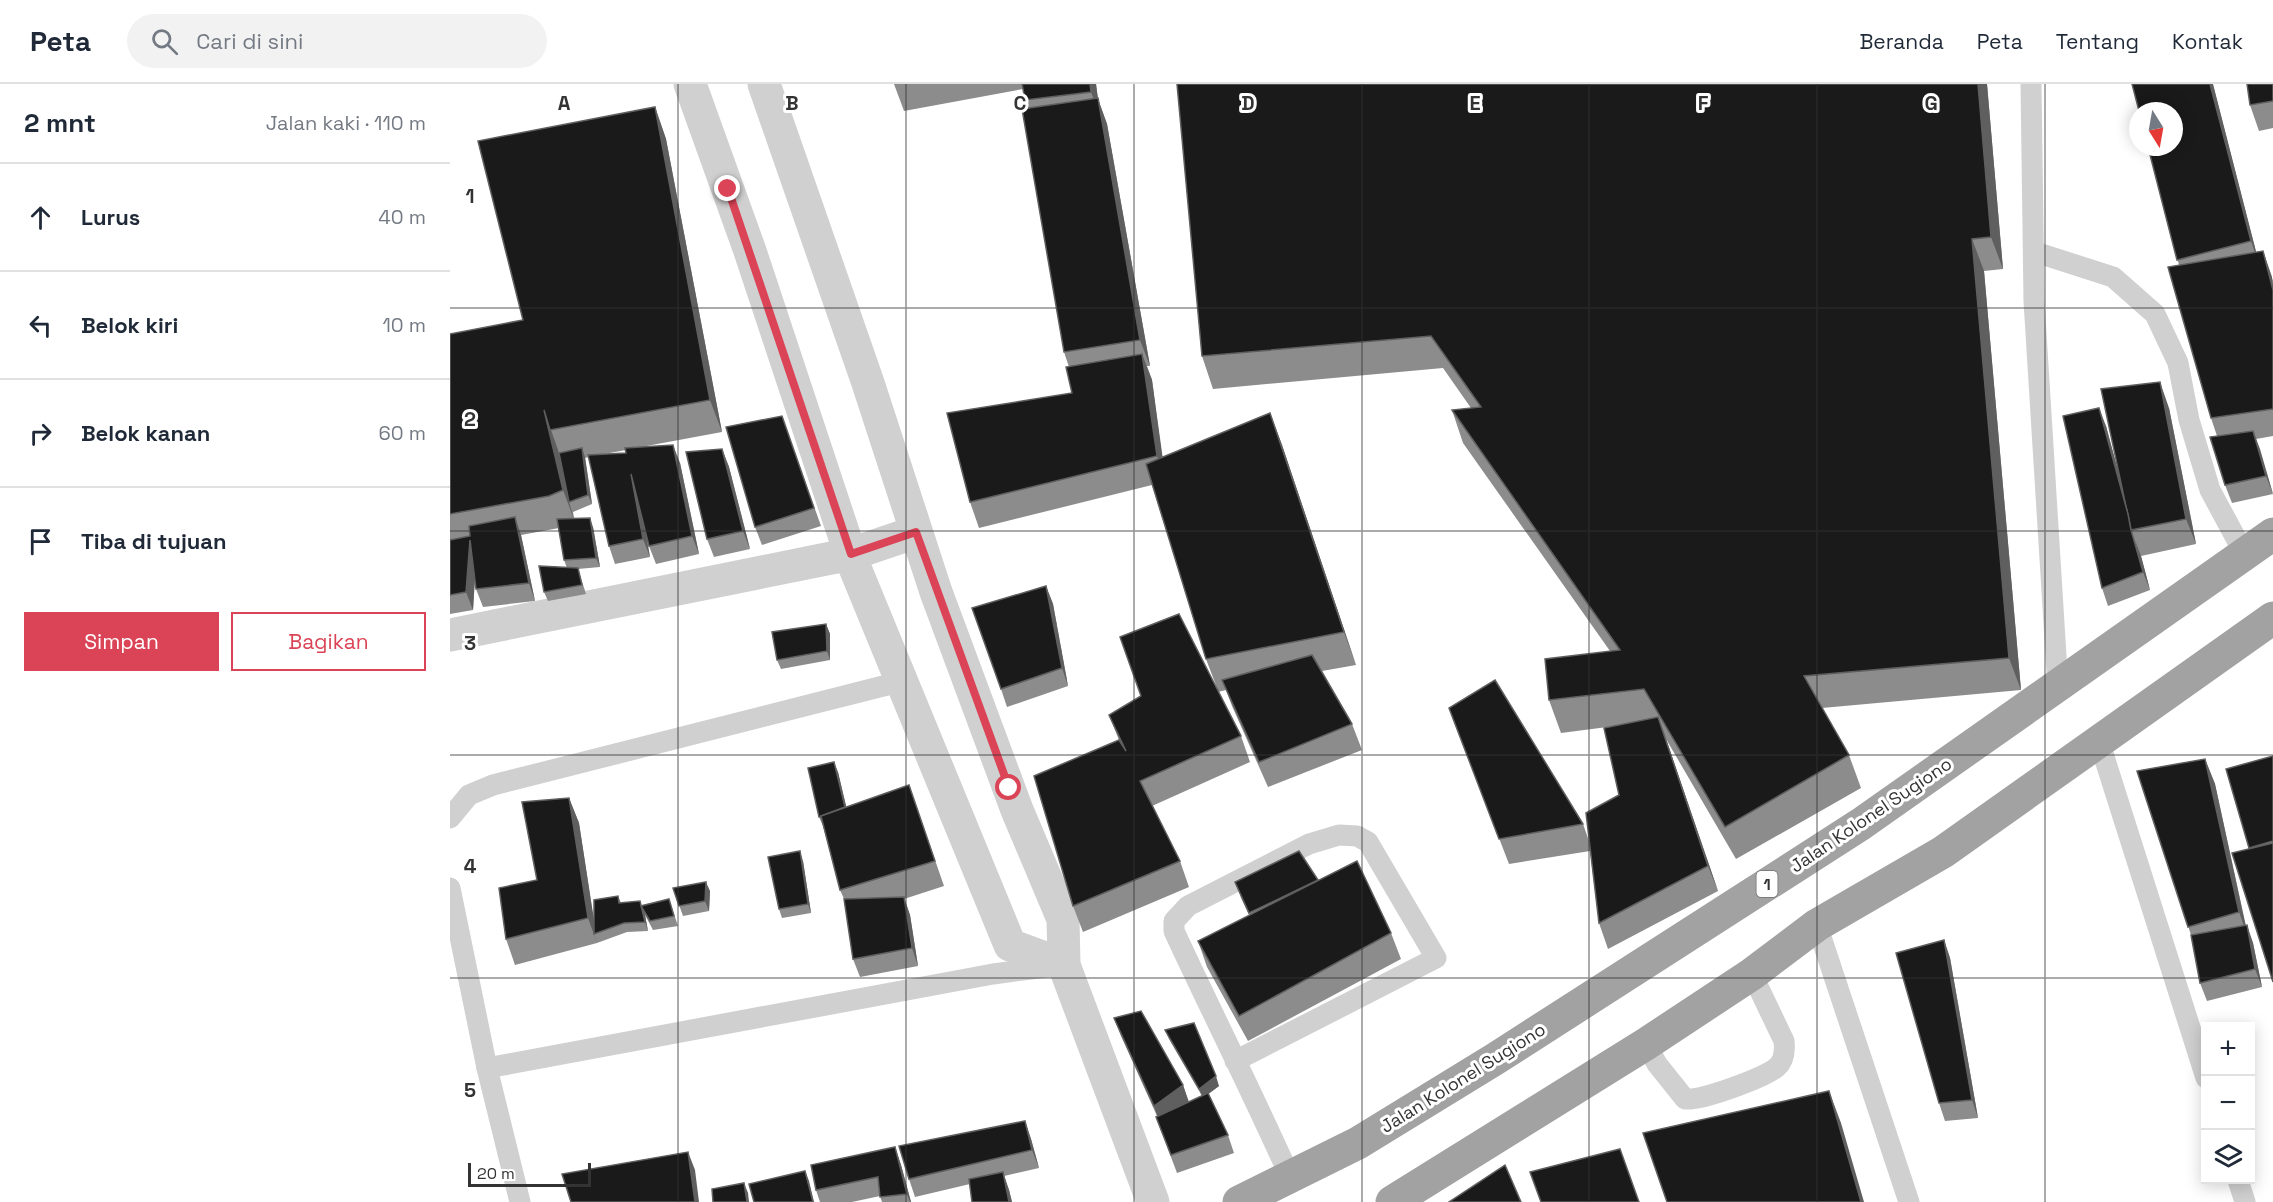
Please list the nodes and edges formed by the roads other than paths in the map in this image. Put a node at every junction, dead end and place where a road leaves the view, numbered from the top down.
1 (690, 84) edge
2 (764, 84) edge
3 (2031, 84) edge
4 (2035, 252) junction
5 (916, 532) junction
6 (2273, 534) edge
7 (851, 554) junction
8 (2244, 555) junction
9 (2273, 618) edge
10 (450, 635) edge
11 (903, 681) junction
12 (2058, 688) junction
13 (2099, 741) junction
14 (450, 818) edge
15 (450, 888) edge
16 (1817, 925) junction
17 (1064, 965) junction
18 (1752, 974) junction
19 (1646, 1044) junction
20 (1235, 1060) junction
21 (487, 1068) junction
22 (2204, 1076) edge
23 (1290, 1177) junction
24 (2240, 1184) edge
25 (520, 1202) edge
26 (1153, 1202) edge
27 (1239, 1202) edge
28 (1392, 1202) edge
29 (1909, 1202) edge
30 (2245, 1202) edge

1 - 7 street
2 - 5 street
3 - 4 lane
4 - 8 lane
4 - 12 lane
5 - 7 street
5 - 17 street
6 - 8 highway, Jalan Kolonel Sugiono / 1
7 - 10 street
7 - 11 street
8 - 12 highway, Jalan Kolonel Sugiono / 1
9 - 13 highway
11 - 14 lane
11 - 17 street
12 - 23 highway, Jalan Kolonel Sugiono / 1
13 - 16 highway
13 - 22 lane
15 - 21 lane
16 - 18 highway
16 - 29 lane
17 - 21 lane
17 - 26 street
18 - 19 highway
18 - 19 lane
19 - 28 highway
20 - 20 lane
20 - 23 lane
21 - 25 lane
23 - 27 highway, Jalan Kolonel Sugiono / 1
24 - 30 lane

